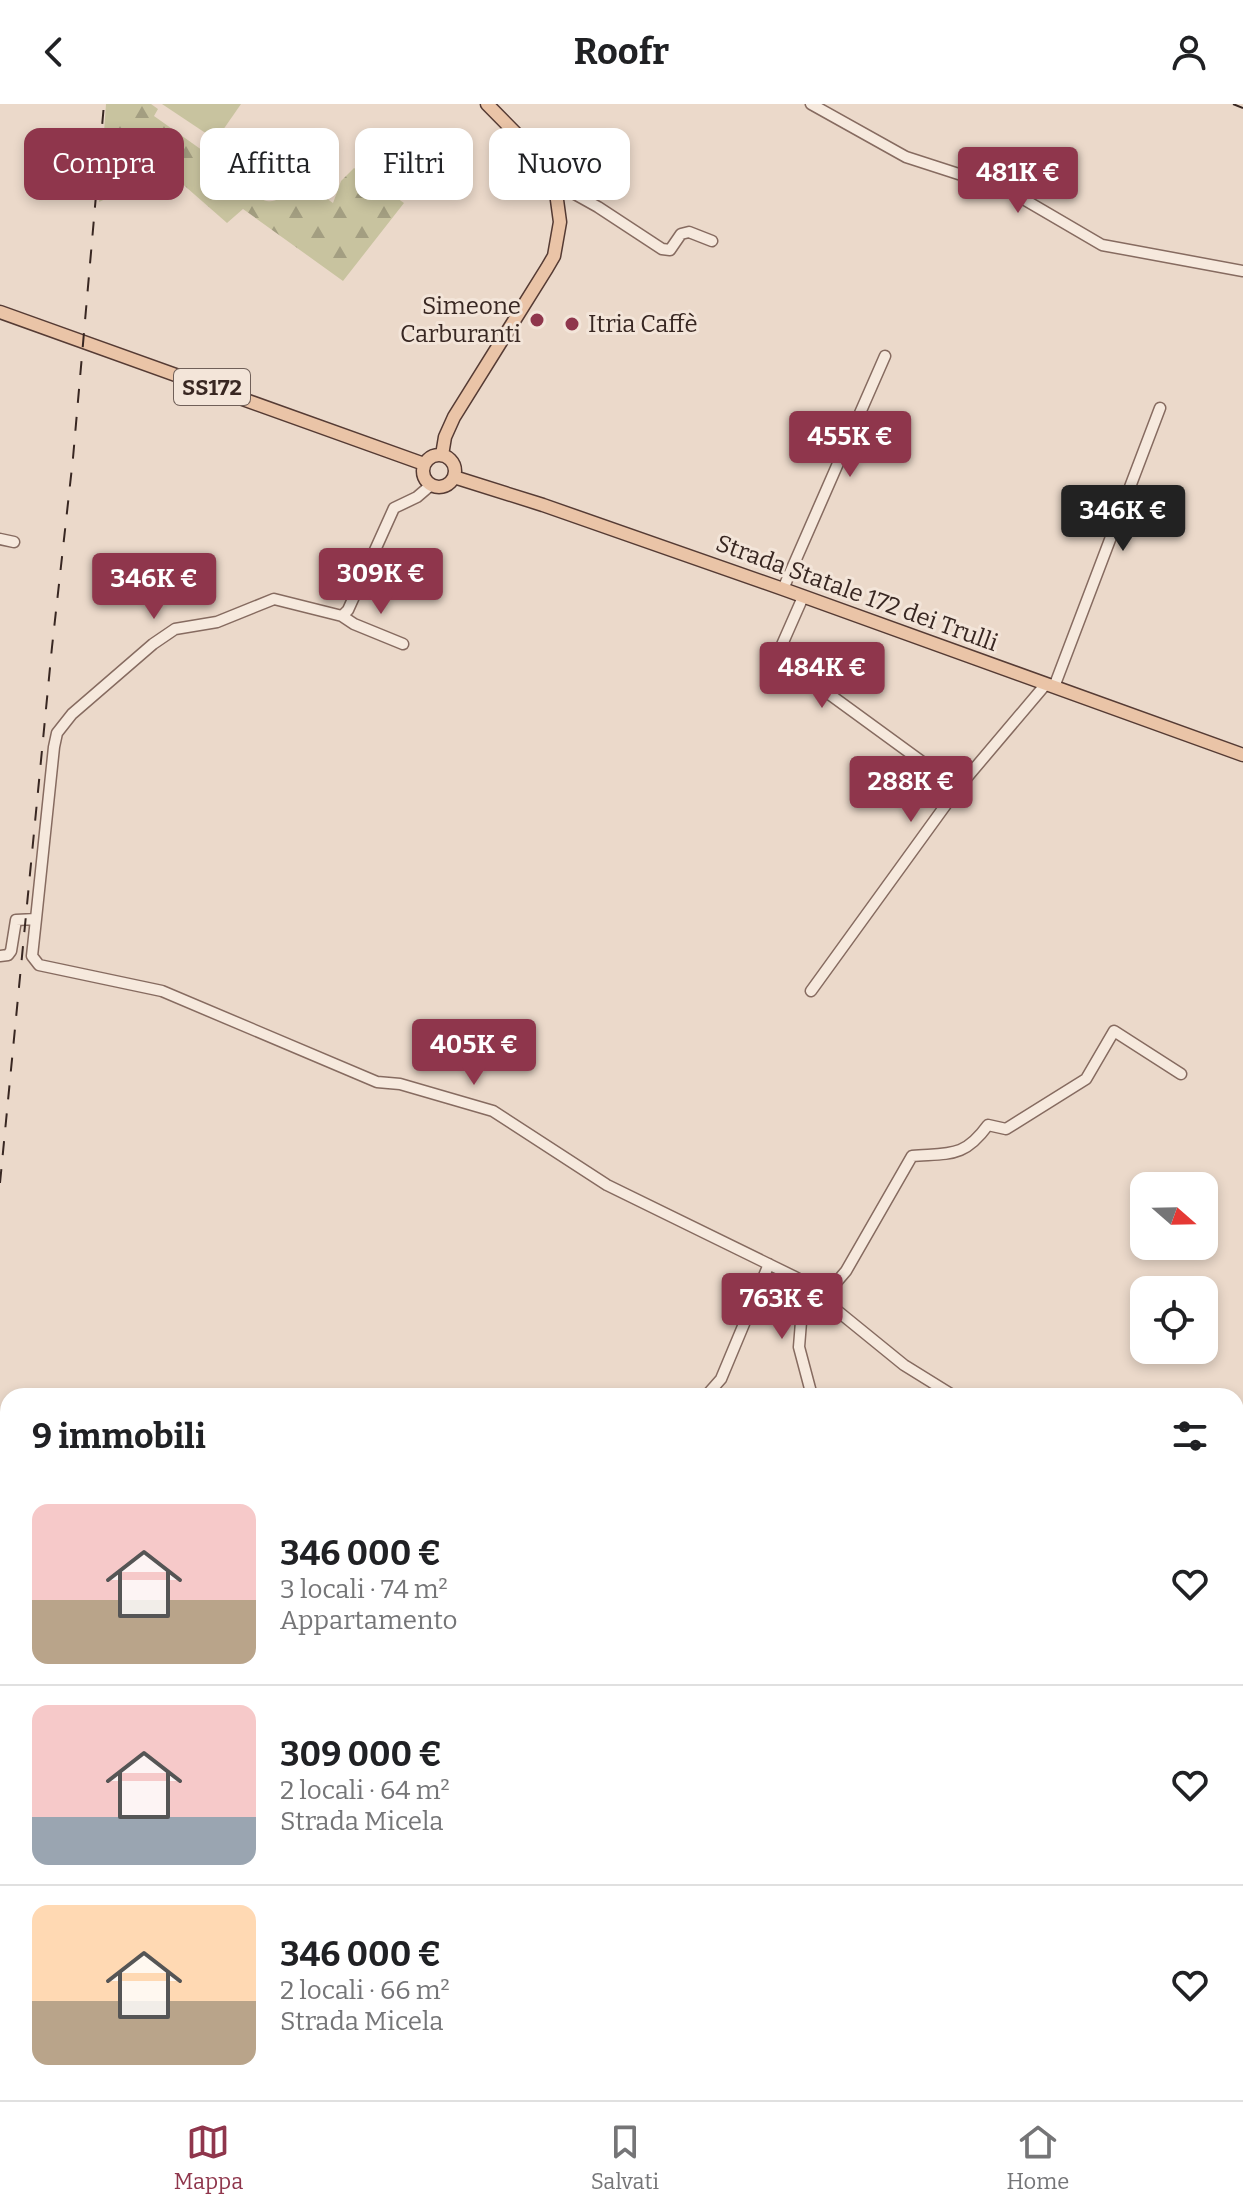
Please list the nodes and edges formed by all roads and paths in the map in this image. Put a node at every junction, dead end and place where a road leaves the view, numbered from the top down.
1 (487, 104) edge
2 (811, 104) edge
3 (512, 128) edge
4 (557, 200) edge
5 (585, 200) edge
6 (712, 241) dead end
7 (1243, 271) edge
8 (0, 312) edge
9 (885, 356) dead end
10 (1160, 408) dead end
11 (442, 455) junction
12 (424, 464) junction
13 (454, 477) junction
14 (431, 485) junction
15 (0, 539) edge
16 (14, 542) dead end
17 (783, 589) junction
18 (803, 597) junction
19 (342, 616) junction
20 (403, 644) dead end
21 (1050, 686) junction
22 (1243, 755) edge
23 (958, 788) junction
24 (36, 919) junction
25 (0, 956) edge
26 (811, 991) dead end
27 (1181, 1074) dead end
28 (769, 1264) junction
29 (804, 1284) junction
30 (822, 1299) junction
31 (713, 1388) edge
32 (810, 1388) edge
33 (941, 1388) edge

1 - 3 main road
2 - 7 street
4 - 11 main road
5 - 6 street
8 - 12 main road, SS172
9 - 17 street
10 - 21 street
11 - 12 main road
11 - 13 main road
12 - 14 main road
13 - 14 main road
13 - 17 main road, Strada Statale 172 dei Trulli
14 - 19 street
15 - 16 street
17 - 18 main road, Strada Statale 172 dei Trulli
18 - 21 main road, Strada Statale 172 dei Trulli
18 - 23 street
19 - 20 street
19 - 24 street
21 - 22 main road, Strada Statale 172 dei Trulli
21 - 23 street
23 - 26 street
24 - 25 street
24 - 28 street
27 - 30 street
28 - 29 street
28 - 31 street
29 - 30 street
29 - 32 street
30 - 33 street

